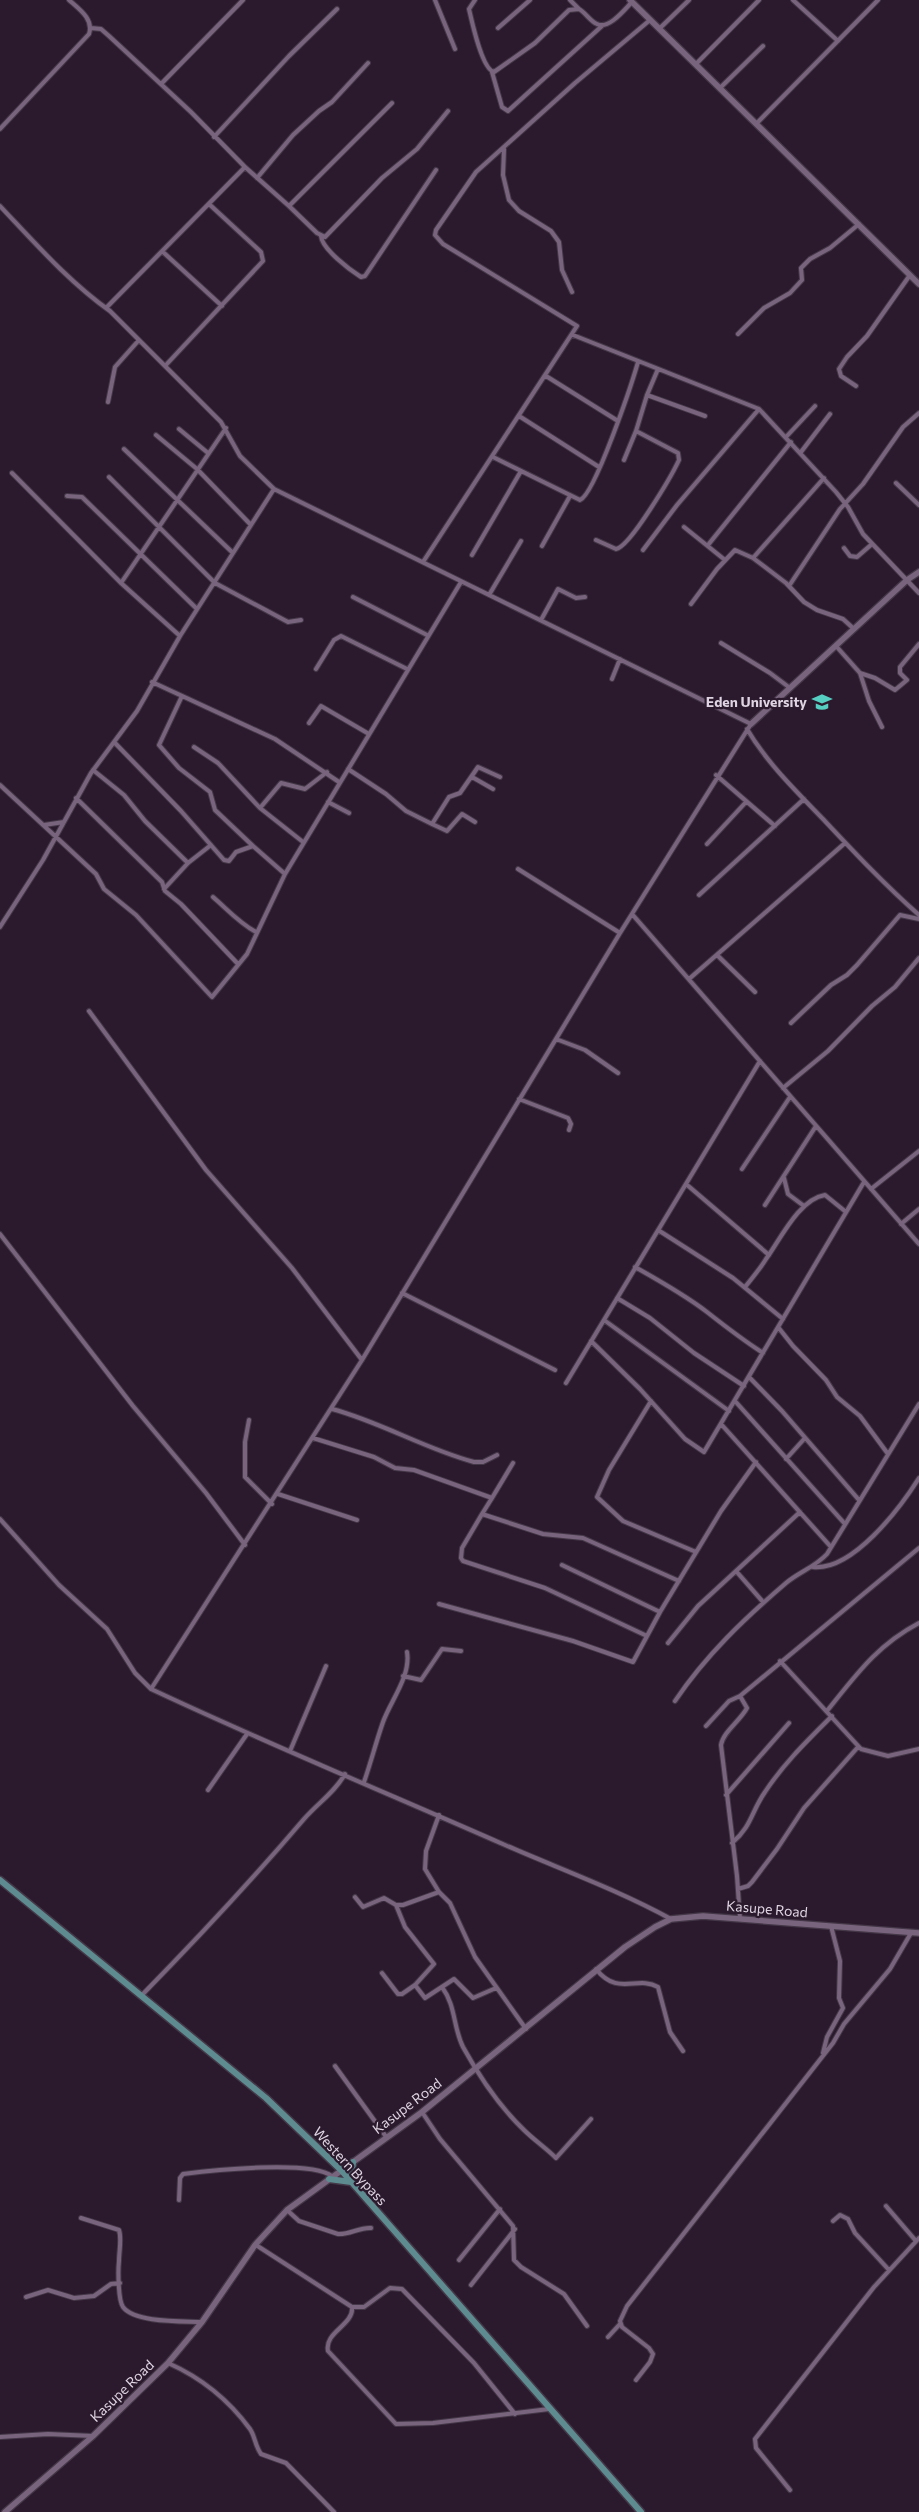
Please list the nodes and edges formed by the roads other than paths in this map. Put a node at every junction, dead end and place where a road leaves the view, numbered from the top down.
1 (69, 0) edge
2 (244, 0) edge
3 (435, 0) edge
4 (476, 0) edge
5 (530, 0) edge
6 (570, 0) edge
7 (689, 0) edge
8 (759, 0) edge
9 (793, 0) edge
10 (878, 0) edge
11 (631, 1) edge
12 (338, 9) dead end
13 (579, 9) junction
14 (650, 20) junction
15 (603, 26) junction
16 (91, 28) junction
17 (498, 28) dead end
18 (659, 28) junction
19 (838, 41) junction
20 (764, 46) dead end
21 (454, 49) dead end
22 (368, 63) dead end
23 (696, 64) junction
24 (492, 72) junction
25 (161, 84) junction
26 (720, 88) junction
27 (392, 103) dead end
28 (448, 111) dead end
29 (756, 124) junction
30 (0, 129) edge
31 (214, 137) junction
32 (504, 149) junction
33 (245, 167) junction
34 (436, 170) dead end
35 (256, 178) junction
36 (209, 204) junction
37 (0, 206) edge
38 (289, 206) junction
39 (859, 224) junction
40 (321, 236) junction
41 (163, 252) junction
42 (910, 275) junction
43 (919, 284) edge
44 (572, 292) dead end
45 (222, 306) junction
46 (106, 308) junction
47 (738, 334) dead end
48 (573, 335) junction
49 (139, 340) junction
50 (638, 362) junction
51 (165, 366) junction
52 (658, 369) junction
53 (546, 376) junction
54 (856, 386) dead end
55 (647, 395) junction
56 (108, 402) dead end
57 (815, 406) dead end
58 (759, 409) junction
59 (919, 413) edge
60 (830, 414) dead end
61 (519, 416) junction
62 (705, 416) dead end
63 (618, 421) junction
64 (226, 428) junction
65 (179, 429) dead end
66 (636, 431) junction
67 (156, 435) dead end
68 (786, 437) junction
69 (791, 442) junction
70 (124, 449) dead end
71 (801, 452) junction
72 (208, 453) junction
73 (493, 457) junction
74 (624, 460) dead end
75 (599, 467) junction
76 (197, 469) junction
77 (521, 471) junction
78 (12, 473) dead end
79 (109, 477) dead end
80 (824, 478) junction
81 (896, 483) dead end
82 (274, 489) junction
83 (66, 496) dead end
84 (570, 496) junction
85 (177, 498) junction
86 (846, 504) junction
87 (919, 505) edge
88 (251, 525) junction
89 (159, 526) junction
90 (684, 528) dead end
91 (596, 540) dead end
92 (521, 541) dead end
93 (872, 544) junction
94 (708, 545) junction
95 (542, 546) dead end
96 (844, 548) dead end
97 (644, 550) dead end
98 (233, 553) junction
99 (141, 554) junction
100 (472, 555) dead end
101 (752, 558) junction
102 (725, 560) junction
103 (423, 562) junction
104 (919, 572) edge
105 (907, 580) junction
106 (461, 582) junction
107 (121, 583) junction
108 (215, 583) junction
109 (789, 586) junction
110 (919, 593) edge
111 (489, 595) junction
112 (353, 597) dead end
113 (585, 597) dead end
114 (691, 604) dead end
115 (198, 609) junction
116 (301, 620) dead end
117 (541, 620) junction
118 (854, 630) junction
119 (427, 635) junction
120 (180, 636) junction
121 (721, 643) dead end
122 (919, 644) edge
123 (836, 646) junction
124 (620, 659) junction
125 (316, 669) dead end
126 (408, 669) junction
127 (860, 674) junction
128 (612, 679) dead end
129 (152, 682) junction
130 (790, 688) junction
131 (182, 696) junction
132 (309, 723) dead end
133 (749, 726) junction
134 (882, 727) dead end
135 (369, 734) junction
136 (115, 743) junction
137 (194, 748) dead end
138 (348, 769) junction
139 (93, 770) junction
140 (327, 772) junction
141 (716, 775) junction
142 (472, 777) junction
143 (500, 778) dead end
144 (339, 782) junction
145 (0, 785) edge
146 (493, 789) dead end
147 (76, 798) junction
148 (804, 799) junction
149 (328, 802) junction
150 (746, 802) junction
151 (260, 808) junction
152 (349, 813) dead end
153 (64, 822) junction
154 (475, 822) dead end
155 (432, 824) junction
156 (44, 825) junction
157 (776, 826) junction
158 (56, 835) junction
159 (304, 842) junction
160 (845, 843) junction
161 (707, 844) dead end
162 (211, 845) junction
163 (253, 846) junction
164 (188, 863) junction
165 (518, 869) dead end
166 (285, 874) junction
167 (164, 889) junction
168 (699, 895) dead end
169 (213, 896) dead end
170 (632, 914) junction
171 (919, 917) edge
172 (0, 927) edge
173 (256, 932) junction
174 (620, 933) junction
175 (717, 955) junction
176 (919, 958) edge
177 (238, 964) junction
178 (689, 979) junction
179 (755, 992) dead end
180 (89, 1012) dead end
181 (791, 1023) dead end
182 (556, 1039) junction
183 (760, 1062) junction
184 (618, 1073) dead end
185 (783, 1088) junction
186 (790, 1097) junction
187 (519, 1099) junction
188 (816, 1126) junction
189 (569, 1130) dead end
190 (919, 1151) edge
191 (742, 1169) dead end
192 (784, 1177) junction
193 (864, 1182) junction
194 (686, 1184) junction
195 (871, 1189) junction
196 (765, 1205) dead end
197 (804, 1206) junction
198 (919, 1209) edge
199 (846, 1212) junction
200 (901, 1224) junction
201 (658, 1230) junction
202 (0, 1234) edge
203 (919, 1244) edge
204 (769, 1255) junction
205 (635, 1267) junction
206 (745, 1287) junction
207 (402, 1293) junction
208 (617, 1298) junction
209 (783, 1319) junction
210 (604, 1320) junction
211 (778, 1327) junction
212 (591, 1342) junction
213 (764, 1353) junction
214 (362, 1360) junction
215 (555, 1370) dead end
216 (749, 1377) junction
217 (566, 1383) dead end
218 (744, 1386) junction
219 (651, 1401) junction
220 (735, 1402) junction
221 (919, 1404) edge
222 (332, 1409) junction
223 (729, 1410) junction
224 (249, 1420) dead end
225 (722, 1424) junction
226 (313, 1438) junction
227 (805, 1438) junction
228 (888, 1454) junction
229 (497, 1455) dead end
230 (786, 1459) junction
231 (756, 1462) junction
232 (513, 1463) dead end
233 (919, 1478) edge
234 (278, 1494) junction
235 (492, 1498) junction
236 (860, 1500) junction
237 (272, 1504) junction
238 (800, 1512) junction
239 (482, 1514) junction
240 (0, 1518) edge
241 (357, 1520) dead end
242 (845, 1524) junction
243 (246, 1545) junction
244 (831, 1547) junction
245 (919, 1548) edge
246 (696, 1552) junction
247 (562, 1565) dead end
248 (813, 1567) junction
249 (736, 1571) junction
250 (679, 1581) junction
251 (763, 1602) junction
252 (439, 1604) dead end
253 (660, 1612) junction
254 (919, 1623) edge
255 (647, 1636) junction
256 (668, 1642) dead end
257 (461, 1651) dead end
258 (407, 1652) dead end
259 (780, 1661) junction
260 (326, 1666) dead end
261 (403, 1676) junction
262 (151, 1689) junction
263 (740, 1696) junction
264 (675, 1701) dead end
265 (827, 1711) junction
266 (832, 1716) junction
267 (789, 1723) dead end
268 (706, 1726) dead end
269 (247, 1734) junction
270 (858, 1747) junction
271 (919, 1748) edge
272 (290, 1751) junction
273 (346, 1774) junction
274 (364, 1782) junction
275 (208, 1790) dead end
276 (726, 1795) junction
277 (439, 1815) junction
278 (732, 1843) junction
279 (0, 1880) edge
280 (738, 1889) junction
281 (439, 1892) junction
282 (356, 1897) dead end
283 (396, 1905) junction
284 (671, 1919) junction
285 (740, 1919) junction
286 (831, 1926) junction
287 (910, 1933) junction
288 (919, 1933) edge
289 (596, 1969) junction
290 (382, 1973) dead end
291 (416, 1986) junction
292 (442, 1987) junction
293 (496, 1988) junction
294 (141, 1996) junction
295 (526, 2029) junction
296 (684, 2051) dead end
297 (823, 2053) junction
298 (335, 2066) dead end
299 (476, 2069) junction
300 (422, 2112) junction
301 (591, 2119) dead end
302 (387, 2138) junction
303 (332, 2161) junction
304 (352, 2162) junction
305 (341, 2170) junction
306 (331, 2177) junction
307 (351, 2182) junction
308 (179, 2200) dead end
309 (886, 2206) dead end
310 (500, 2209) junction
311 (287, 2210) junction
312 (81, 2218) dead end
313 (833, 2221) dead end
314 (371, 2228) dead end
315 (515, 2229) junction
316 (918, 2239) edge
317 (256, 2245) junction
318 (459, 2260) dead end
319 (889, 2270) junction
320 (120, 2283) junction
321 (471, 2285) dead end
322 (26, 2297) dead end
323 (352, 2307) junction
324 (202, 2322) junction
325 (620, 2324) junction
326 (587, 2326) dead end
327 (608, 2337) dead end
328 (168, 2363) junction
329 (636, 2380) dead end
330 (549, 2409) junction
331 (515, 2414) junction
332 (93, 2436) junction
333 (0, 2437) edge
334 (790, 2490) dead end
335 (5, 2512) edge
336 (334, 2512) edge
337 (641, 2512) edge

1 - 16 street
2 - 25 street
3 - 21 street
4 - 24 street
5 - 17 street
6 - 13 street
7 - 18 street
8 - 23 street
9 - 19 street
10 - 19 street
11 - 14 street
11 - 15 street
12 - 31 street
13 - 15 street
13 - 24 street
14 - 18 street
14 - 32 street
15 - 24 street
16 - 25 street
16 - 30 street
18 - 23 street
19 - 29 street
20 - 26 street
22 - 35 street
23 - 26 street
25 - 31 street
26 - 29 street
27 - 38 street
28 - 40 street
29 - 39 street
31 - 33 street
32 - 44 street
32 - 48 street
33 - 35 street
33 - 36 street
34 - 40 street
35 - 38 street
36 - 41 street
36 - 45 street
37 - 46 street
38 - 40 street
39 - 42 street
39 - 47 street
41 - 45 street
41 - 46 street
42 - 43 street
42 - 54 street
45 - 51 street
46 - 49 street
48 - 50 street
48 - 53 street
49 - 51 street
49 - 56 street
50 - 52 street
50 - 63 street
51 - 64 street
52 - 55 street
52 - 58 street
53 - 61 street
53 - 63 street
55 - 62 street
55 - 66 street
57 - 68 street
58 - 68 street
58 - 97 street
59 - 86 street
60 - 71 street
61 - 73 street
61 - 75 street
63 - 75 street
64 - 72 street
64 - 82 street
65 - 72 street
66 - 74 street
66 - 91 street
67 - 76 street
68 - 69 street
69 - 71 street
69 - 94 street
70 - 85 street
71 - 80 street
72 - 76 street
73 - 77 street
73 - 103 street
75 - 84 street
76 - 85 street
76 - 88 street
77 - 84 street
77 - 100 street
78 - 107 street
79 - 89 street
80 - 86 street
80 - 101 street
81 - 87 street
82 - 88 street
82 - 103 street
83 - 99 street
84 - 95 street
85 - 89 street
85 - 98 street
86 - 93 street
86 - 109 street
88 - 98 street
89 - 99 street
89 - 108 street
90 - 94 street
92 - 111 street
93 - 96 street
93 - 105 street
94 - 102 street
98 - 108 street
99 - 107 street
99 - 115 street
101 - 102 street
101 - 109 street
102 - 114 street
103 - 106 street
104 - 105 street
105 - 110 street
105 - 118 street
106 - 111 street
106 - 119 street
107 - 120 street
108 - 115 street
108 - 116 street
109 - 118 street
111 - 117 street
112 - 119 street
113 - 117 street
115 - 120 street
117 - 124 street
118 - 123 street
119 - 126 street
120 - 129 street
121 - 130 street
122 - 127 street
123 - 127 street
123 - 130 street
124 - 128 street
124 - 133 street
125 - 126 street
126 - 135 street
127 - 134 street
129 - 131 street
129 - 136 street
130 - 133 street
131 - 140 street
131 - 163 street
132 - 135 street
133 - 141 street
133 - 148 street
135 - 138 street
136 - 139 street
136 - 162 street
137 - 151 street
138 - 144 street
138 - 155 street
139 - 147 street
139 - 164 street
140 - 144 street
140 - 151 street
141 - 150 street
141 - 170 street
142 - 143 street
142 - 146 street
142 - 155 street
144 - 149 street
145 - 156 street
147 - 153 street
147 - 167 street
148 - 157 street
148 - 160 street
149 - 152 street
149 - 159 street
150 - 157 street
150 - 161 street
151 - 159 street
153 - 156 street
153 - 158 street
154 - 155 street
156 - 158 street
157 - 168 street
158 - 172 street
158 - 177 street
159 - 166 street
160 - 171 street
160 - 175 street
162 - 163 street
162 - 164 street
163 - 166 street
164 - 167 street
165 - 174 street
166 - 173 street
167 - 177 street
169 - 173 street
170 - 174 street
170 - 178 street
171 - 181 street
173 - 177 street
174 - 182 street
175 - 178 street
175 - 179 street
176 - 185 street
178 - 183 street
180 - 214 street
182 - 184 street
182 - 187 street
183 - 185 street
183 - 194 street
185 - 186 street
186 - 188 street
186 - 191 street
187 - 189 street
187 - 207 street
188 - 192 street
188 - 193 street
190 - 195 street
192 - 196 street
192 - 197 street
193 - 195 street
193 - 199 street
194 - 201 street
194 - 204 street
195 - 200 street
197 - 199 street
197 - 204 street
198 - 200 street
199 - 209 street
200 - 203 street
201 - 205 street
201 - 206 street
202 - 243 street
204 - 206 street
205 - 208 street
205 - 213 street
206 - 209 street
207 - 214 street
207 - 215 street
208 - 210 street
208 - 218 street
209 - 211 street
210 - 212 street
210 - 223 street
211 - 213 street
211 - 228 street
212 - 217 street
212 - 219 street
213 - 216 street
214 - 222 street
216 - 218 street
216 - 227 street
218 - 220 street
219 - 225 street
219 - 246 street
220 - 223 street
220 - 230 street
221 - 228 street
222 - 226 street
222 - 229 street
223 - 225 street
224 - 237 street
225 - 231 street
226 - 234 street
226 - 235 street
227 - 230 street
227 - 236 street
228 - 236 street
230 - 242 street
231 - 238 street
231 - 246 street
232 - 235 street
233 - 248 street
234 - 237 street
234 - 241 street
235 - 239 street
236 - 242 street
237 - 243 street
238 - 244 street
238 - 249 street
239 - 250 street
239 - 255 street
240 - 262 street
242 - 244 street
243 - 262 street
244 - 248 street
245 - 259 street
246 - 250 street
247 - 253 street
248 - 251 street
249 - 251 street
249 - 256 street
250 - 253 street
251 - 264 street
252 - 255 street
253 - 255 street
254 - 265 street
257 - 261 street
258 - 261 street
259 - 263 street
259 - 265 street
260 - 272 street
261 - 274 street
262 - 269 street
263 - 268 street
263 - 276 street
265 - 266 street
266 - 270 street
266 - 278 street
267 - 276 street
269 - 272 street
269 - 275 street
270 - 271 street
270 - 280 street
272 - 273 street
273 - 274 street
273 - 294 street
274 - 277 street
276 - 278 street
277 - 281 street
277 - 284 street
278 - 280 street
279 - 294 main road, Western Bypass
280 - 285 street
281 - 283 street
281 - 293 street
282 - 283 street
283 - 291 street
284 - 285 street, Kasupe Road
284 - 289 street, Kasupe Road
285 - 286 street, Kasupe Road
286 - 287 street, Kasupe Road
286 - 297 street
287 - 288 street, Kasupe Road
287 - 297 street
289 - 295 street, Kasupe Road
289 - 296 street
290 - 291 street
291 - 292 street
292 - 293 street
292 - 299 street
293 - 295 street
294 - 303 main road, Western Bypass
295 - 299 street, Kasupe Road
297 - 325 street
298 - 302 street
299 - 300 street, Kasupe Road
299 - 301 street
300 - 302 street, Kasupe Road
300 - 310 street
302 - 304 street, Kasupe Road
303 - 304 main road
303 - 305 main road, Western Bypass
303 - 306 main road
304 - 305 street, Kasupe Road
304 - 307 main road
305 - 306 street, Kasupe Road
305 - 307 main road, Western Bypass
306 - 307 main road
306 - 308 street
306 - 311 street, Kasupe Road
307 - 330 main road, Western Bypass
309 - 316 street
310 - 315 street
310 - 318 street
311 - 314 street
311 - 317 street, Kasupe Road
312 - 320 street
313 - 319 street
315 - 321 street
315 - 326 street
316 - 319 street
317 - 323 street
317 - 324 street, Kasupe Road
319 - 334 street
320 - 322 street
320 - 324 street
323 - 331 street
323 - 331 street
324 - 328 street, Kasupe Road
325 - 327 street
325 - 329 street
328 - 332 street, Kasupe Road
328 - 336 street
330 - 331 street
330 - 337 main road, Western Bypass
332 - 333 street
332 - 335 street, Kasupe Road

